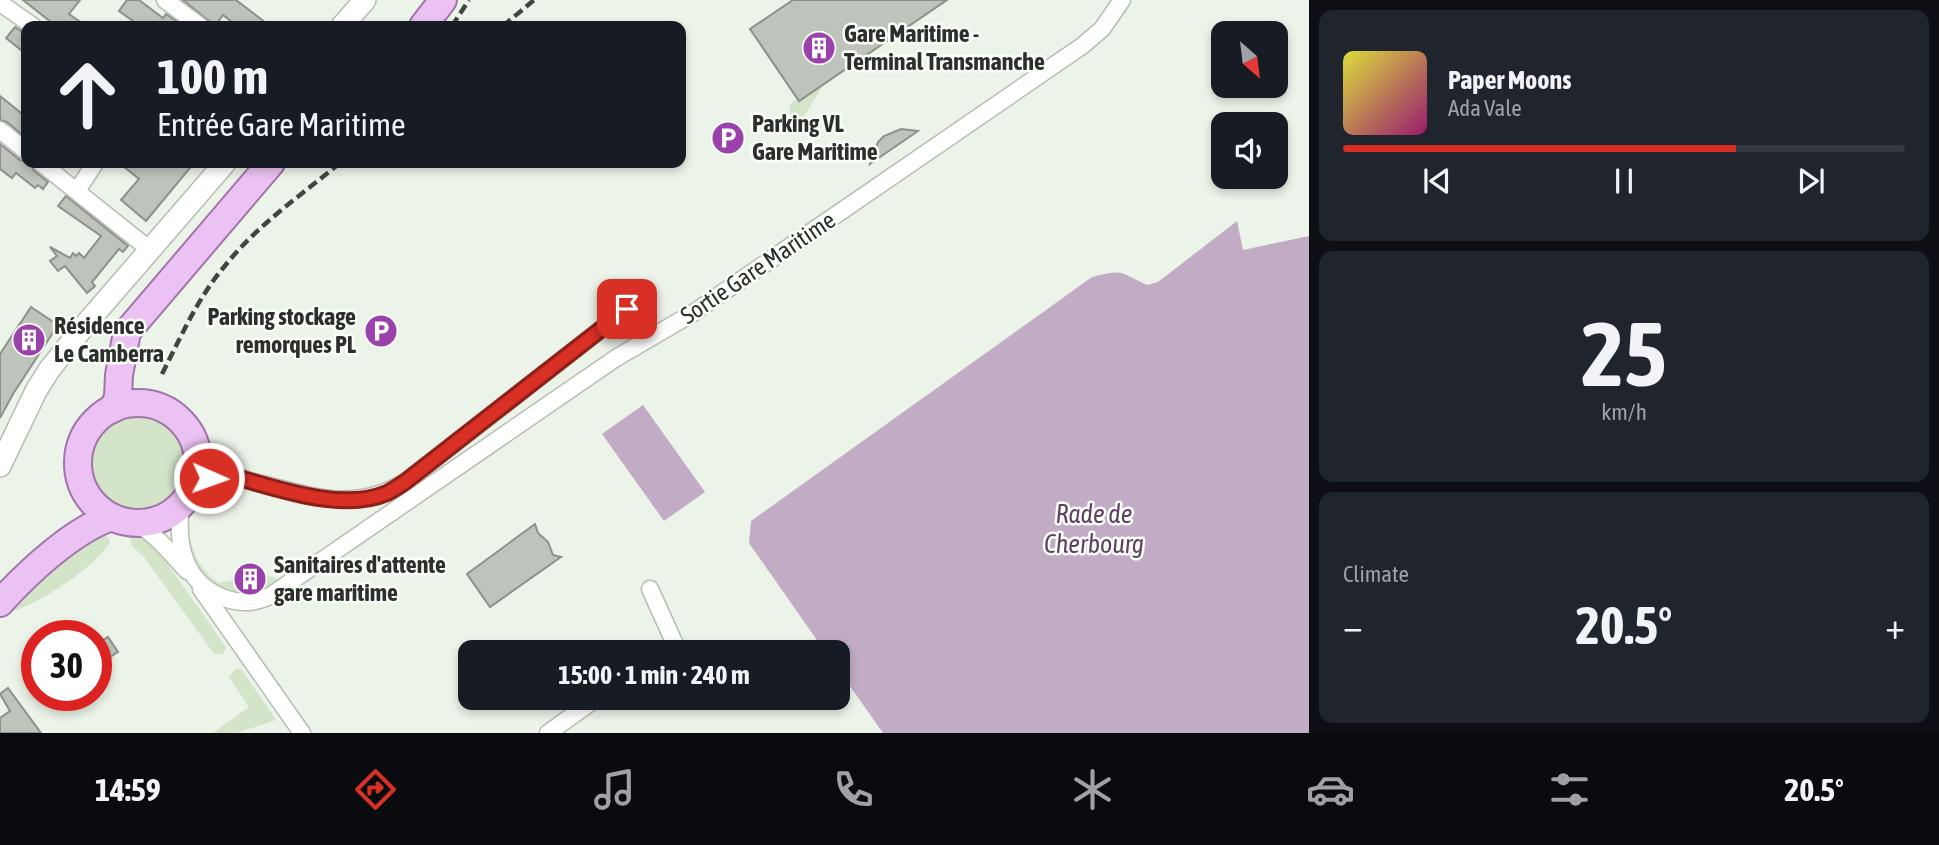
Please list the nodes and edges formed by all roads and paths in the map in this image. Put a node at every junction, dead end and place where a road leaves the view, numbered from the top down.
1 (166, 0) edge
2 (365, 0) edge
3 (443, 0) edge
4 (1122, 0) edge
5 (0, 3) edge
6 (26, 21) edge
7 (193, 21) edge
8 (346, 21) edge
9 (427, 21) edge
10 (0, 130) edge
11 (21, 147) edge
12 (47, 168) edge
13 (92, 168) edge
14 (221, 168) edge
15 (267, 168) edge
16 (77, 191) junction
17 (149, 250) junction
18 (627, 309) dead end
19 (123, 351) junction
20 (143, 404) junction
21 (113, 409) junction
22 (0, 466) edge
23 (83, 487) junction
24 (185, 500) junction
25 (123, 520) junction
26 (194, 579) junction
27 (650, 589) dead end
28 (7, 595) edge
29 (673, 640) edge
30 (580, 710) edge
31 (302, 733) edge
32 (548, 733) edge

1 - 7 street
2 - 8 street
3 - 9 main road
4 - 26 street, Sortie Gare Maritime
5 - 6 street
10 - 11 street
12 - 16 street
13 - 16 street
14 - 17 street
15 - 19 main road
16 - 17 street
17 - 22 street
18 - 24 street
19 - 20 main road
19 - 21 main road
20 - 21 main road
20 - 24 main road
21 - 23 main road
23 - 25 main road
23 - 28 main road
24 - 25 main road
24 - 26 street
25 - 26 street
25 - 28 main road
26 - 31 street
27 - 29 street
30 - 32 street

